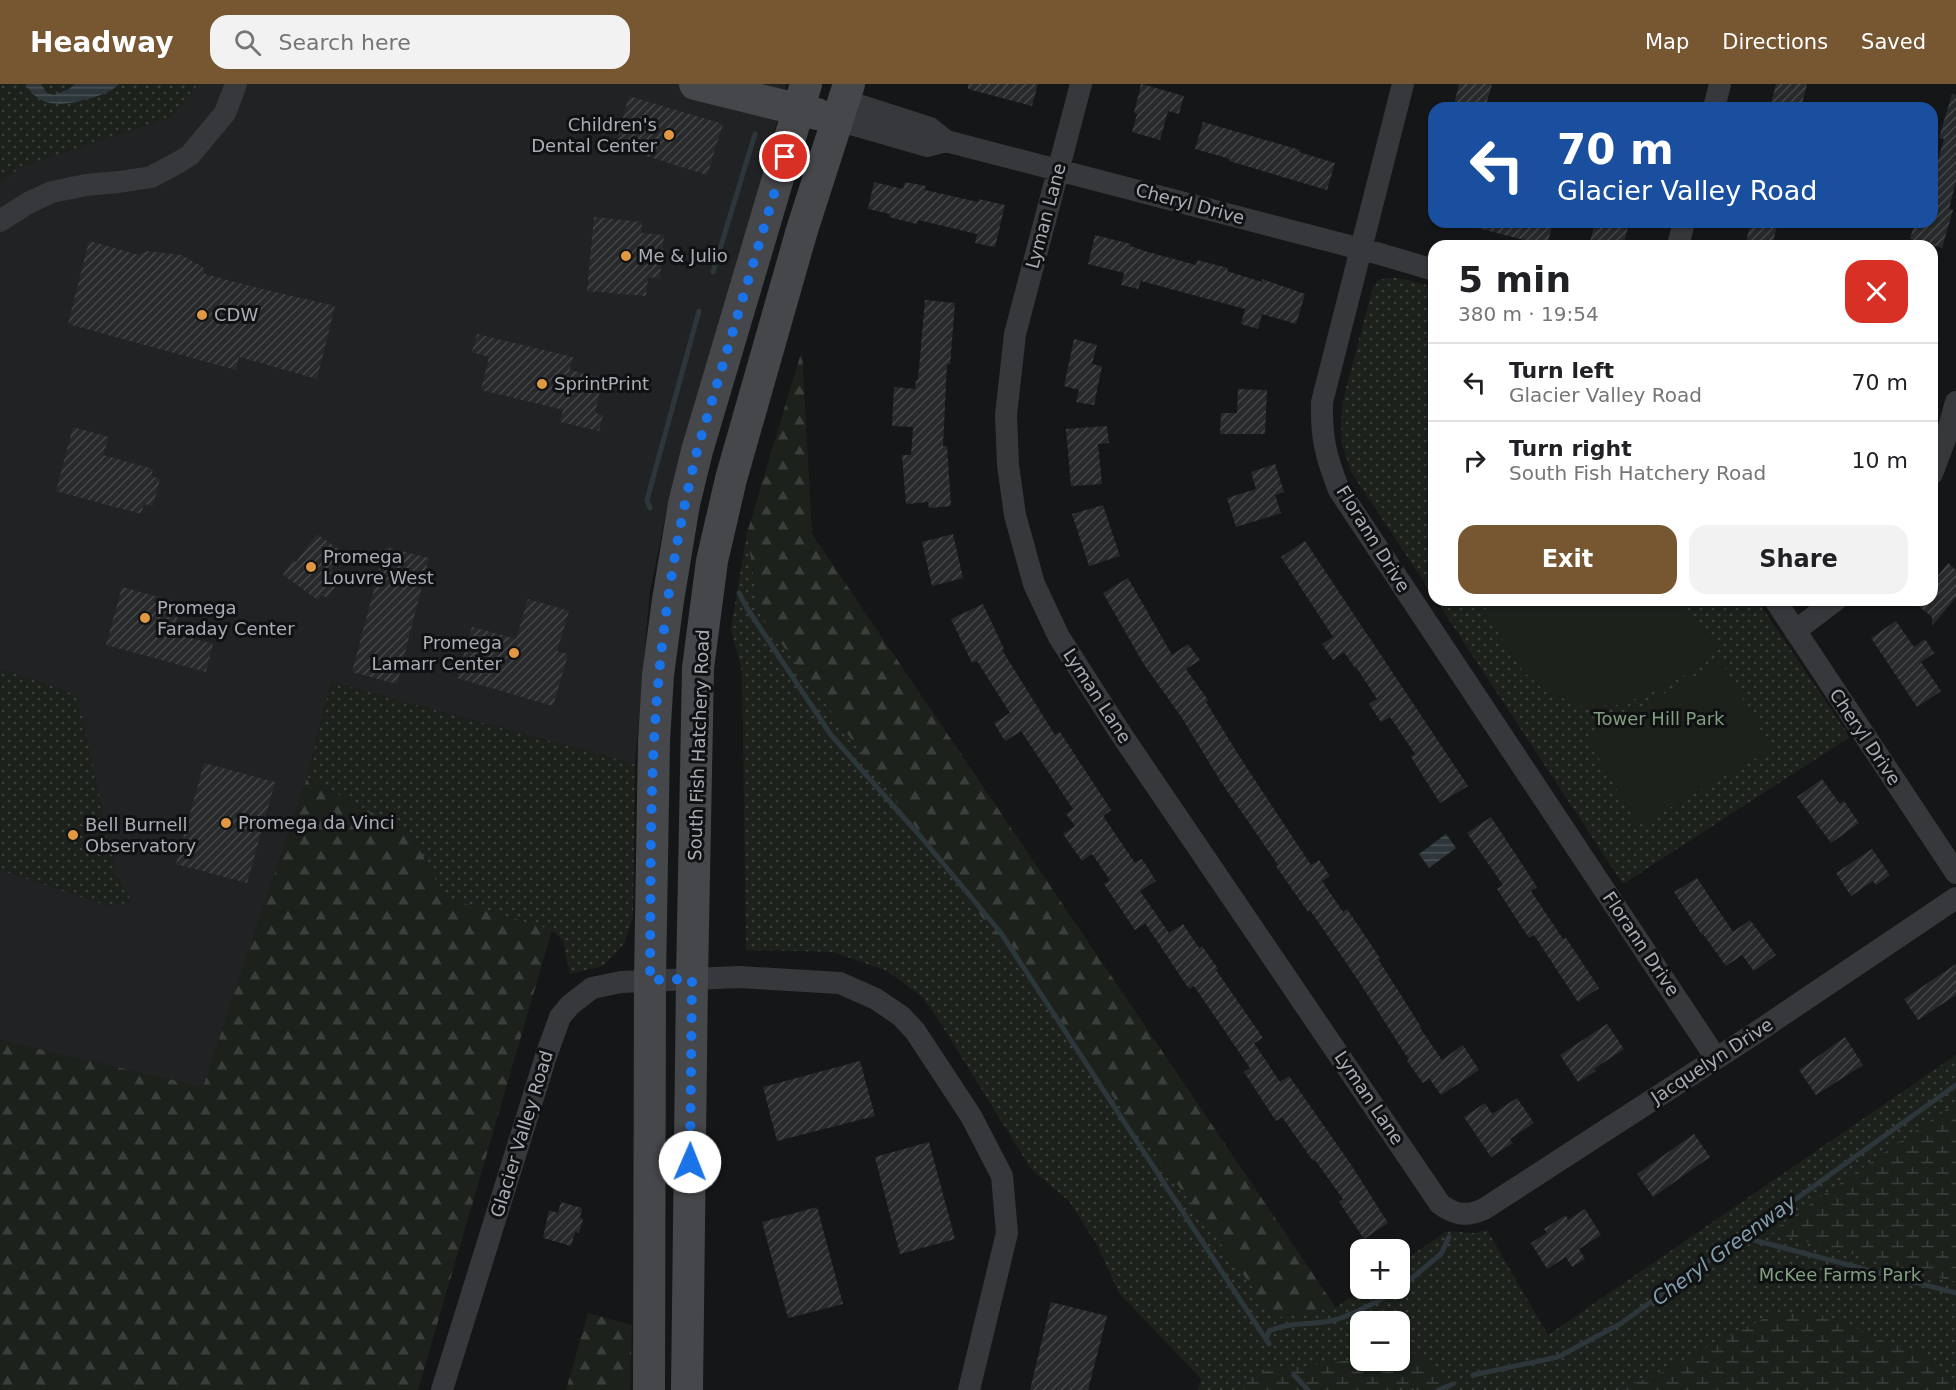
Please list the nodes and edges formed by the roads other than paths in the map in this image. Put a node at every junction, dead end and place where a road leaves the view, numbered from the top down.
1 (236, 84) edge
2 (695, 84) edge
3 (1081, 84) edge
4 (1403, 84) edge
5 (1720, 84) edge
6 (801, 91) edge
7 (843, 101) edge
8 (1716, 102) edge
9 (1058, 170) junction
10 (0, 221) edge
11 (1360, 249) junction
12 (1428, 268) edge
13 (1956, 402) edge
14 (1938, 458) edge
15 (1778, 606) edge
16 (1828, 606) edge
17 (1795, 631) junction
18 (1956, 873) edge
19 (1956, 898) edge
20 (692, 979) junction
21 (650, 980) junction
22 (1716, 1058) junction
23 (1464, 1215) joint
24 (442, 1390) edge
25 (649, 1390) edge
26 (687, 1390) edge
27 (969, 1390) edge

1 - 10 street
2 - 6 main road
3 - 9 street, Lyman Lane
4 - 11 street, Florann Drive
5 - 8 street
6 - 7 main road
6 - 21 main road
7 - 9 street, Cheryl Drive
7 - 20 main road, South Fish Hatchery Road
9 - 11 street, Cheryl Drive
9 - 23 street, Lyman Lane
11 - 12 street, Cheryl Drive
11 - 22 street, Florann Drive
13 - 14 street
15 - 17 street, Cheryl Drive
16 - 17 street
17 - 18 street, Cheryl Drive
19 - 22 street, Jacquelyn Drive
20 - 21 street, Glacier Valley Road
20 - 26 main road, South Fish Hatchery Road
20 - 27 street, Glacier Valley Road
21 - 24 street, Glacier Valley Road
21 - 25 main road
22 - 23 street, Jacquelyn Drive

